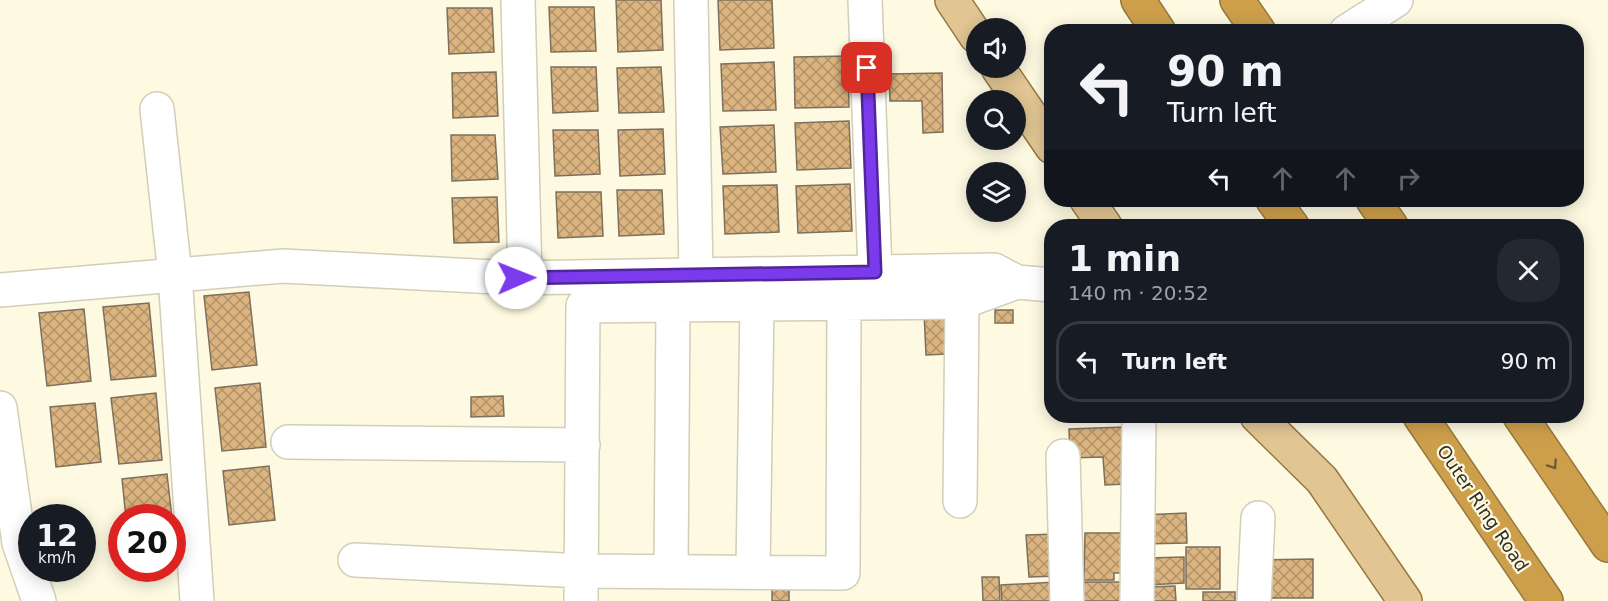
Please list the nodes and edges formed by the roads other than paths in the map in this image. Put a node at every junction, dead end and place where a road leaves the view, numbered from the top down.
1 (518, 0) edge
2 (691, 0) edge
3 (865, 0) edge
4 (952, 0) edge
5 (1138, 0) edge
6 (1237, 0) edge
7 (1396, 0) edge
8 (966, 21) edge
9 (1154, 24) edge
10 (1254, 24) edge
11 (1358, 24) edge
12 (1005, 78) edge
13 (157, 109) dead end
14 (1044, 135) edge
15 (875, 272) junction
16 (176, 275) junction
17 (696, 275) junction
18 (525, 278) junction
19 (1017, 282) junction
20 (1044, 284) edge
21 (0, 290) edge
22 (844, 302) junction
23 (962, 302) junction
24 (757, 304) junction
25 (673, 306) junction
26 (0, 408) edge
27 (1139, 423) edge
28 (1264, 423) edge
29 (1425, 423) edge
30 (1525, 423) edge
31 (288, 442) dead end
32 (583, 445) junction
33 (1063, 456) dead end
34 (960, 501) dead end
35 (1258, 518) dead end
36 (1608, 545) edge
37 (355, 561) dead end
38 (753, 570) junction
39 (671, 571) junction
40 (582, 586) edge
41 (39, 601) edge
42 (197, 601) edge
43 (1067, 601) edge
44 (1137, 601) edge
45 (1254, 601) edge
46 (1405, 601) edge
47 (1546, 601) edge

1 - 18 street
2 - 17 street
3 - 15 street
4 - 8 main road
5 - 9 highway
6 - 10 highway
7 - 11 street
12 - 14 main road
13 - 16 street
15 - 17 street
15 - 19 street
16 - 18 street
16 - 21 street
16 - 42 street
17 - 18 street
19 - 20 street
19 - 23 street
22 - 23 street
22 - 24 street
22 - 38 street
23 - 34 street
24 - 25 street
24 - 38 street
25 - 32 street
25 - 39 street
26 - 41 street
27 - 44 street
28 - 46 main road
29 - 47 highway, Outer Ring Road
30 -> 36 highway
31 - 32 street
32 - 40 street
33 - 43 street
35 - 45 street
37 - 40 street
38 - 39 street
39 - 40 street

